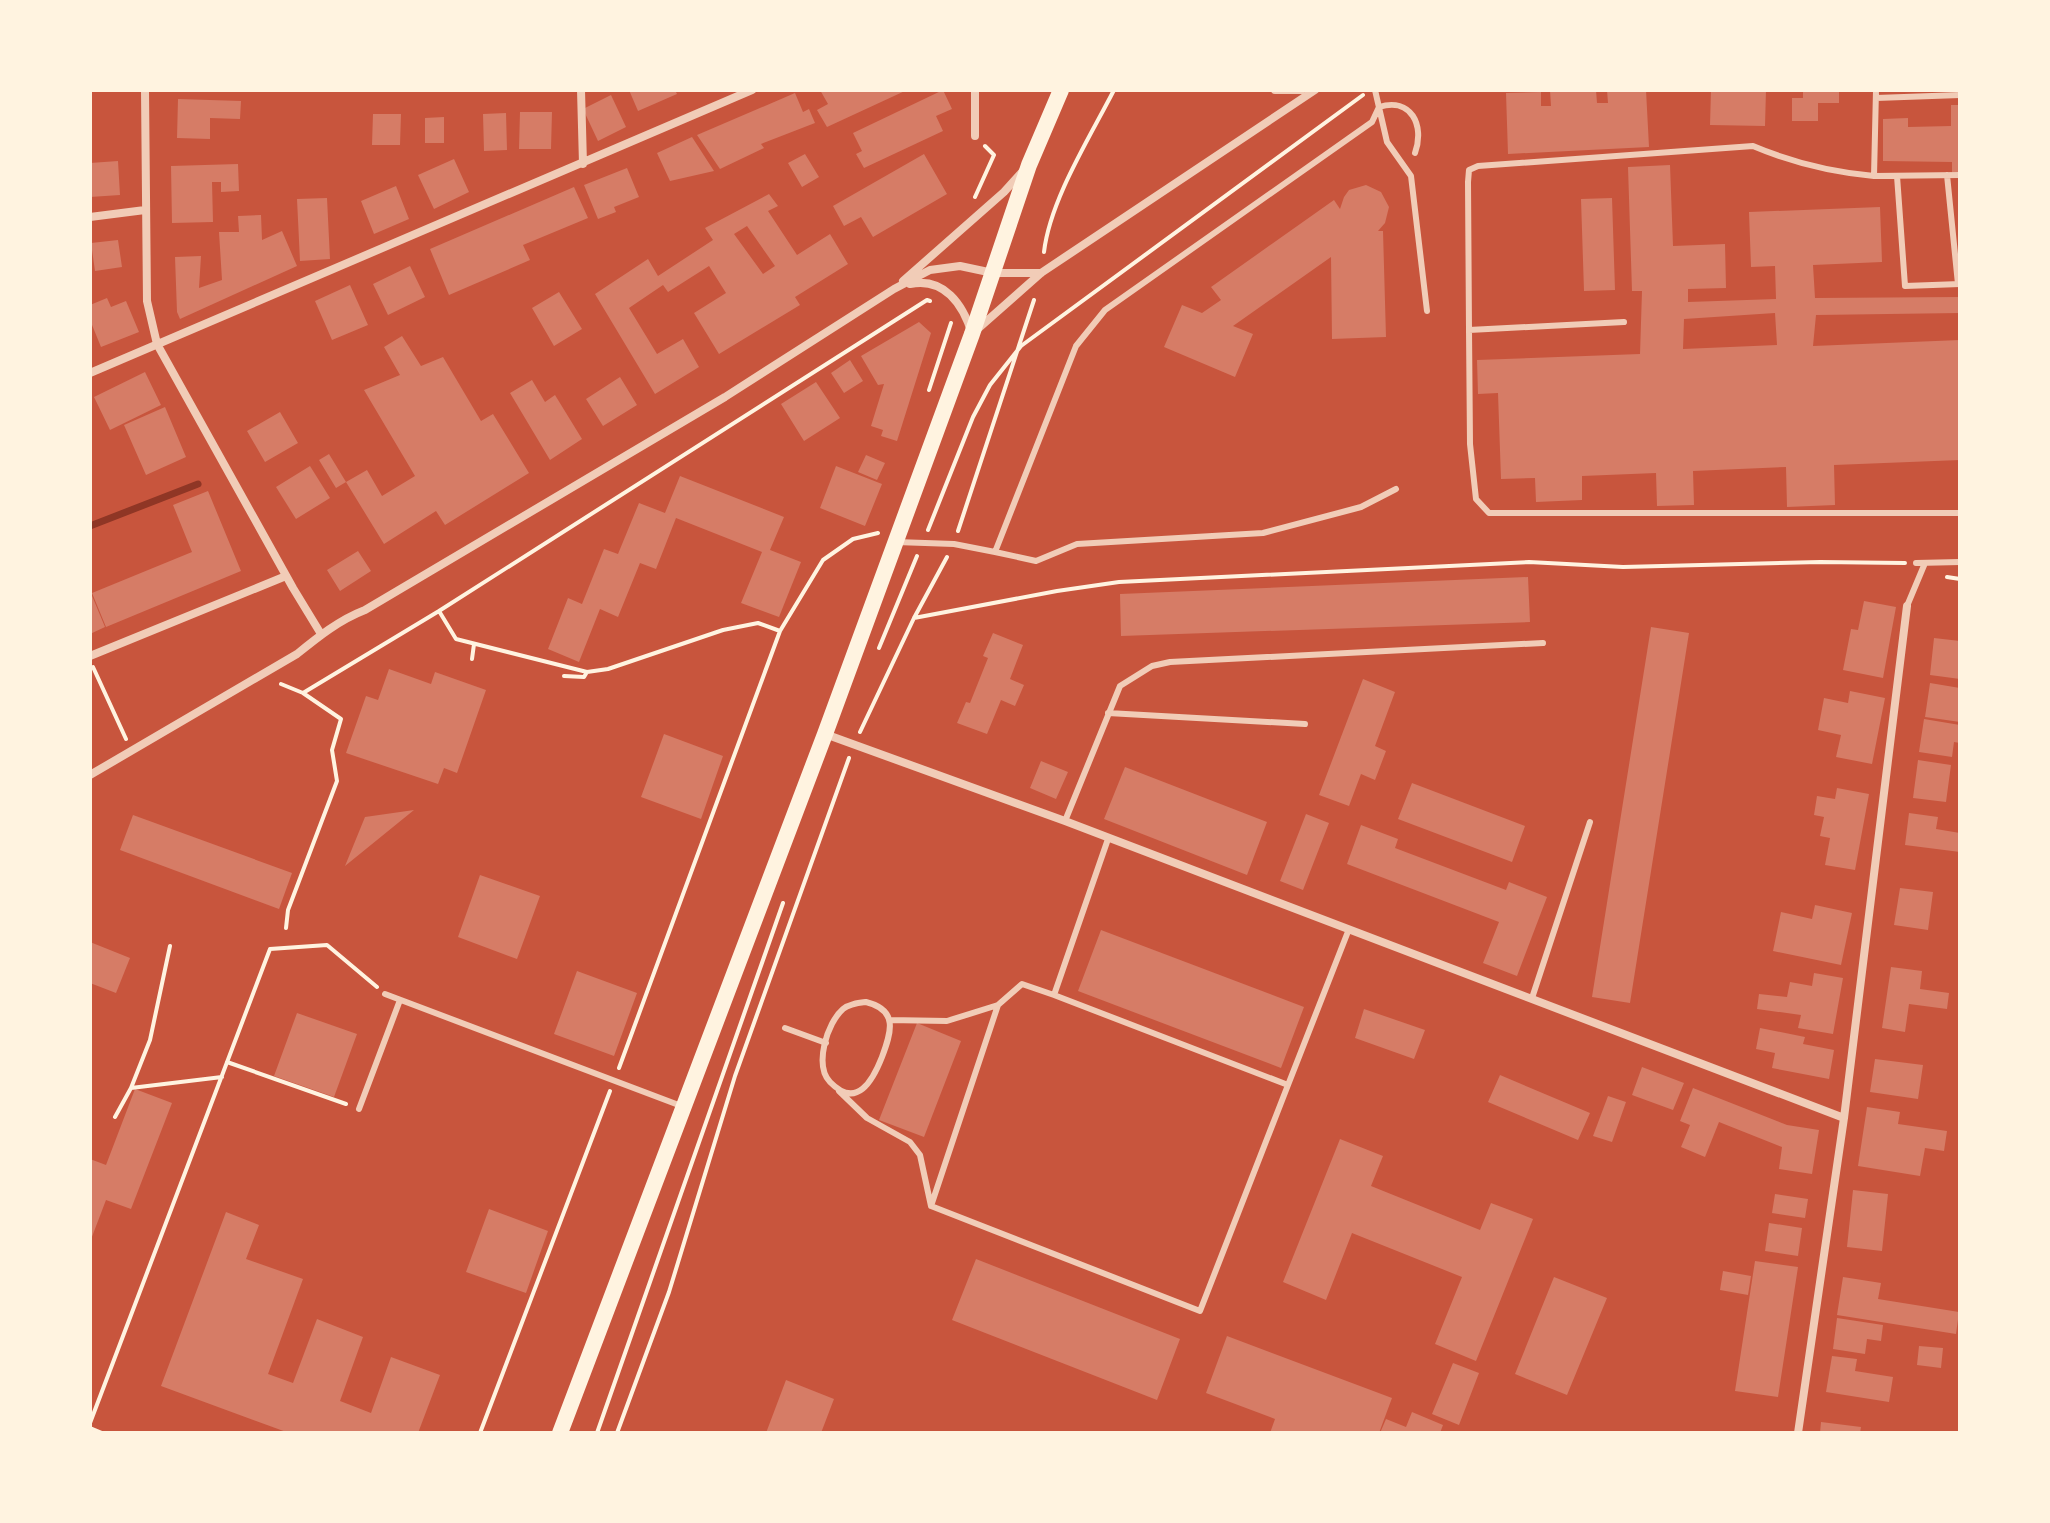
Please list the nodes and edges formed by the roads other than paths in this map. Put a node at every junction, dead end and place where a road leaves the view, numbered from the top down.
1 (145, 90) edge
2 (581, 90) edge
3 (752, 90) edge
4 (975, 90) edge
5 (1061, 90) edge
6 (1275, 90) edge
7 (1301, 90) edge
8 (1315, 90) edge
9 (1372, 90) edge
10 (1876, 90) edge
11 (1960, 95) edge
12 (1876, 98) junction
13 (1379, 107) junction
14 (975, 136) road end
15 (1415, 153) dead end
16 (583, 164) junction
17 (1029, 165) junction
18 (1947, 175) junction
19 (1960, 175) edge
20 (1874, 176) junction
21 (1897, 176) junction
22 (145, 210) junction
23 (90, 217) edge
24 (993, 273) junction
25 (1041, 273) junction
26 (1959, 284) edge
27 (894, 289) junction
28 (1427, 311) dead end
29 (1624, 322) dead end
30 (1469, 330) junction
31 (972, 334) junction
32 (157, 344) junction
33 (90, 373) edge
34 (1396, 489) dead end
35 (1960, 513) edge
36 (896, 542) junction
37 (995, 552) junction
38 (1960, 562) edge
39 (1916, 563) road end
40 (1925, 563) junction
41 (286, 576) junction
42 (1907, 606) joint
43 (321, 634) junction
44 (1543, 643) dead end
45 (90, 658) edge
46 (1108, 713) junction
47 (1305, 724) dead end
48 (825, 734) junction
49 (90, 775) edge
50 (1065, 821) junction
51 (1590, 822) dead end
52 (1108, 839) junction
53 (1349, 929) junction
54 (385, 994) road end
55 (1054, 995) junction
56 (1532, 998) junction
57 (400, 1000) junction
58 (998, 1005) junction
59 (889, 1020) junction
60 (785, 1028) dead end
61 (826, 1043) junction
62 (1288, 1085) junction
63 (837, 1088) junction
64 (684, 1107) junction
65 (359, 1109) road end
66 (1844, 1118) junction
67 (931, 1206) junction
68 (560, 1433) edge
69 (1798, 1433) edge

1 - 22 street
2 - 16 street
3 - 16 street
4 - 14 street
5 - 17 main road
6 - 7 street
8 - 25 street
9 - 13 lane
10 - 12 lane
11 - 12 lane
12 - 20 lane
13 - 15 lane
13 - 28 lane
13 - 37 lane
16 - 32 street
17 - 24 main road
17 - 27 street
18 - 19 lane
18 - 21 lane
18 - 26 lane
20 - 21 lane
20 - 30 lane
21 - 26 lane
22 - 23 street
22 - 32 street
24 - 25 street
24 - 27 street
24 - 31 main road
25 - 31 street
27 - 31 street
27 - 43 street
29 - 30 lane
30 - 35 lane
31 - 36 main road
32 - 33 street
32 - 41 street
34 - 37 lane
36 - 37 lane
36 - 48 main road
38 - 40 lane
39 - 40 lane
40 - 42 lane
41 - 43 street
41 - 45 street
42 - 66 street
43 - 49 street
44 - 46 lane
46 - 47 lane
46 - 50 lane
48 - 50 street
48 - 64 main road
50 - 52 street
51 - 56 lane
52 - 53 street
52 - 55 lane
53 - 56 street
53 - 62 lane
54 - 57 lane
55 - 58 lane
55 - 62 lane
56 - 66 street
57 - 64 lane
57 - 65 lane
58 - 59 lane
58 - 67 lane
59 - 61 lane
59 - 63 lane
60 - 61 lane
61 - 63 lane
62 - 67 lane
63 - 67 lane
64 - 68 main road
66 - 69 street

